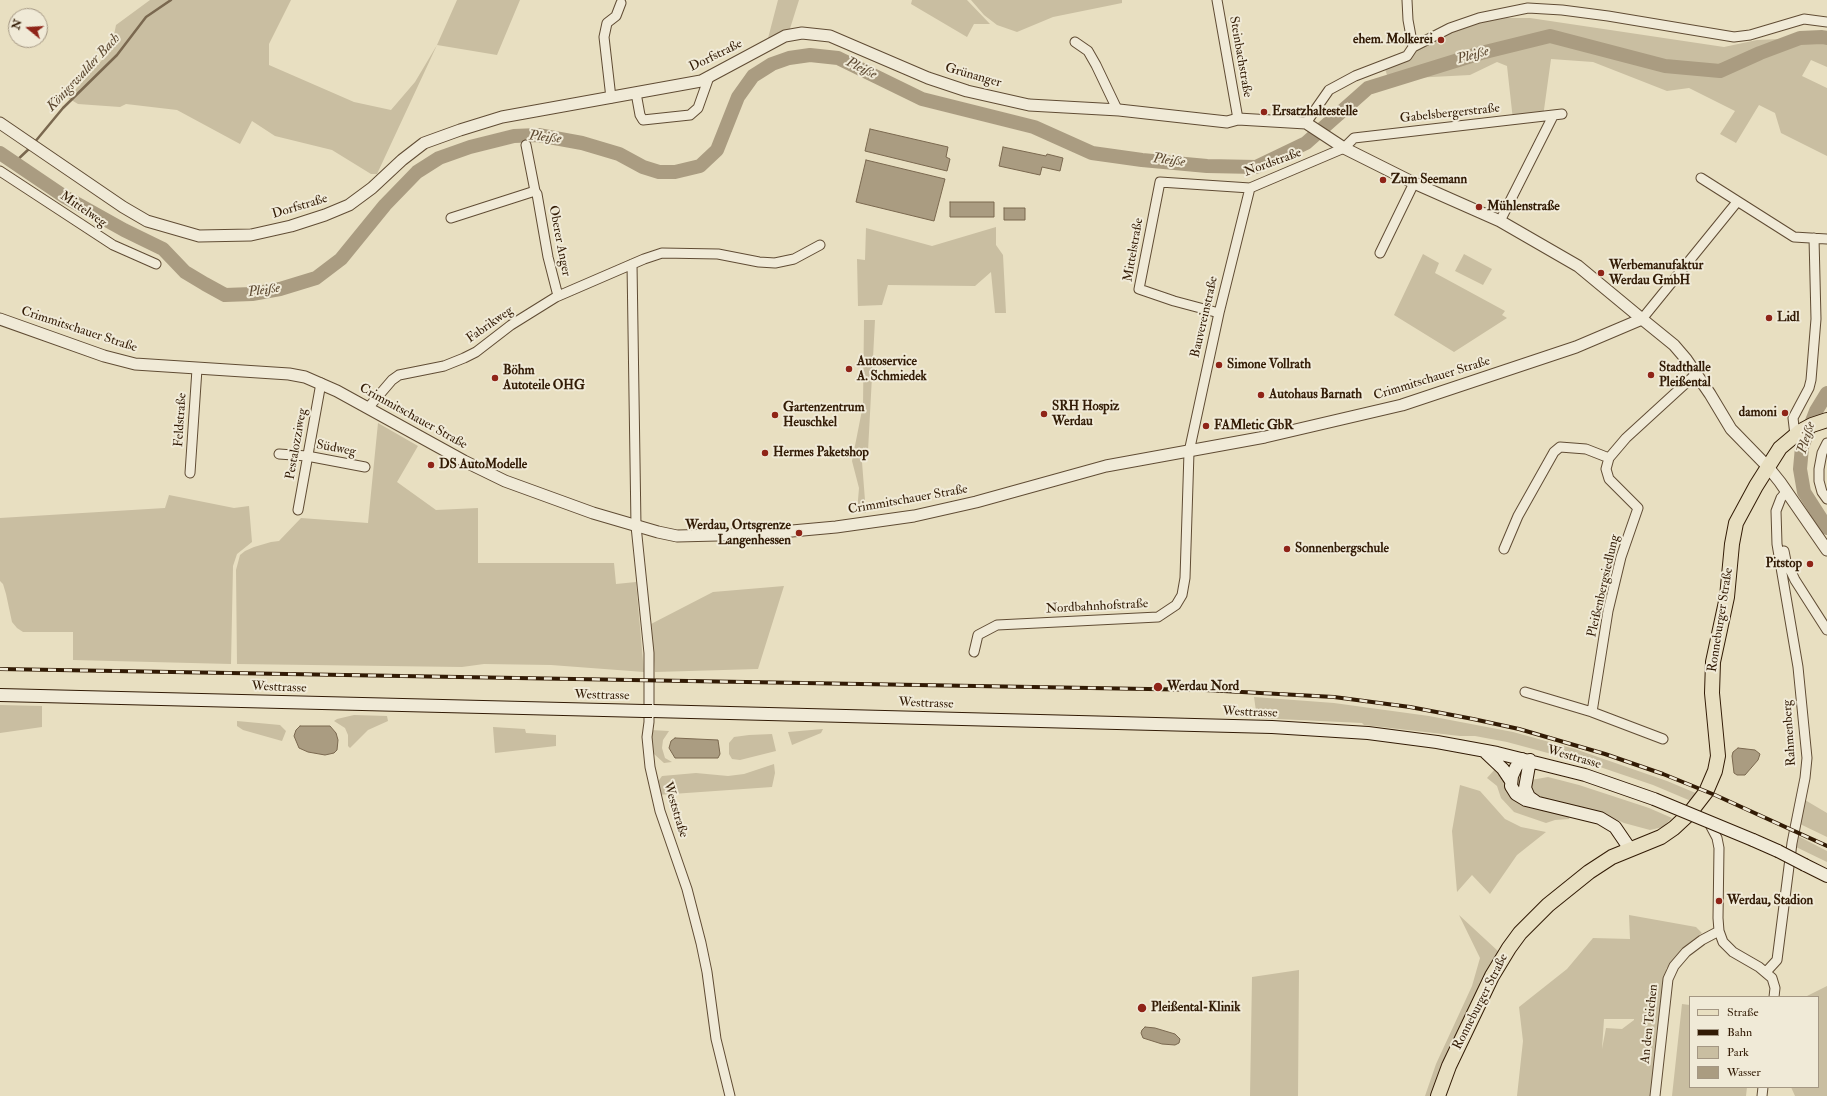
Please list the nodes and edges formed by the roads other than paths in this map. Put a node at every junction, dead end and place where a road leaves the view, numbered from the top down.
1 (1218, 0) edge
2 (1408, 0) edge
3 (622, 3) dead end
4 (1827, 22) edge
5 (830, 36) joint
6 (1075, 42) dead end
7 (1413, 46) junction
8 (709, 77) junction
9 (636, 93) junction
10 (611, 98) junction
11 (1117, 110) junction
12 (1562, 114) dead end
13 (1553, 116) junction
14 (1238, 119) junction
15 (0, 123) edge
16 (1309, 125) junction
17 (526, 145) dead end
18 (1344, 148) junction
19 (0, 171) edge
20 (1701, 178) dead end
21 (1160, 182) joint
22 (1414, 183) junction
23 (1250, 188) junction
24 (535, 191) junction
25 (1737, 202) junction
26 (451, 218) dead end
27 (1500, 221) junction
28 (1814, 238) junction
29 (1827, 239) edge
30 (820, 245) dead end
31 (1380, 253) dead end
32 (156, 264) dead end
33 (632, 264) junction
34 (558, 296) junction
35 (1219, 313) junction
36 (0, 319) edge
37 (1642, 319) junction
38 (197, 368) junction
39 (1697, 373) junction
40 (321, 383) junction
41 (368, 408) junction
42 (1827, 420) edge
43 (1797, 434) junction
44 (1827, 443) edge
45 (1189, 452) junction
46 (279, 454) dead end
47 (307, 456) junction
48 (1608, 458) junction
49 (1768, 466) junction
50 (365, 467) dead end
51 (190, 473) dead end
52 (1787, 491) junction
53 (1827, 499) edge
54 (298, 510) dead end
55 (636, 526) junction
56 (1777, 544) junction
57 (1504, 549) dead end
58 (1827, 550) edge
59 (1827, 630) edge
60 (974, 652) dead end
61 (1525, 692) dead end
62 (0, 695) edge
63 (1592, 712) junction
64 (1663, 739) dead end
65 (1481, 749) junction
66 (1526, 759) junction
67 (1511, 781) junction
68 (1536, 803) junction
69 (1695, 808) junction
70 (1630, 849) junction
71 (1827, 876) edge
72 (1719, 931) junction
73 (1766, 972) junction
74 (1774, 996) edge
75 (730, 1096) edge
76 (1438, 1096) edge
77 (1655, 1096) edge

1 - 14 street, Steinbachstraße
2 - 7 street
3 - 10 street
4 - 7 street
5 - 8 street, Dorfstraße
5 - 11 street, Grünanger
6 - 11 street
7 - 16 street
8 - 9 street, Dorfstraße
8 - 9 street
9 - 10 street, Dorfstraße
10 - 15 street, Dorfstraße
11 - 14 street, Grünanger
12 - 13 street, Gabelsbergerstraße
13 - 18 street, Gabelsbergerstraße
13 - 27 street
14 - 16 street, Grünanger
16 - 18 street
17 - 24 street, Oberer Anger
18 - 22 street
18 - 23 street, Nordstraße
19 - 32 street, Mittelweg
20 - 25 street
21 - 23 street, Nordstraße
21 - 35 street, Mittelstraße
22 - 27 street
22 - 31 street
23 - 35 street, Bauvereinstraße
24 - 26 street, Oberer Anger
24 - 34 street, Oberer Anger
25 - 28 street
25 - 37 street
27 - 37 street
28 - 29 street
28 - 43 street
30 - 33 street, Fabrikweg
33 - 34 street, Fabrikweg
33 - 55 street
34 - 41 street, Fabrikweg
35 - 45 street, Bauvereinstraße
36 - 38 street, Crimmitschauer Straße
37 - 39 street
37 - 45 street, Crimmitschauer Straße
38 - 40 street, Crimmitschauer Straße
38 - 51 street, Feldstraße
39 - 48 street
39 - 49 street
40 - 41 street, Crimmitschauer Straße
40 - 47 street, Pestalozziweg
41 - 55 street, Crimmitschauer Straße
42 - 43 main road, Ronneburger Straße
43 - 49 main road, Ronneburger Straße
44 - 53 street
45 - 55 street, Crimmitschauer Straße
45 - 60 street, Nordbahnhofstraße
46 - 47 street, Südweg
47 - 50 street, Südweg
47 - 54 street, Pestalozziweg
48 - 57 street
48 - 63 street, Pleißenbergsiedlung
49 - 52 street
49 - 69 main road, Ronneburger Straße
52 - 56 street, Rahmenberg
52 - 58 street
55 - 75 street, Weststraße
56 - 59 street
56 - 73 street, Rahmenberg
61 - 63 street
62 - 65 main road, Westtrasse
63 - 64 street
65 - 66 main road, Westtrasse
65 - 67 main road
66 - 67 main road
66 - 68 main road
66 - 71 main road, Westtrasse, bridge
67 - 68 main road
68 - 70 main road
69 - 70 main road, Ronneburger Straße
69 - 72 street
70 - 76 main road, Ronneburger Straße
72 - 73 street
72 - 77 street, An den Teichen
73 - 74 street

